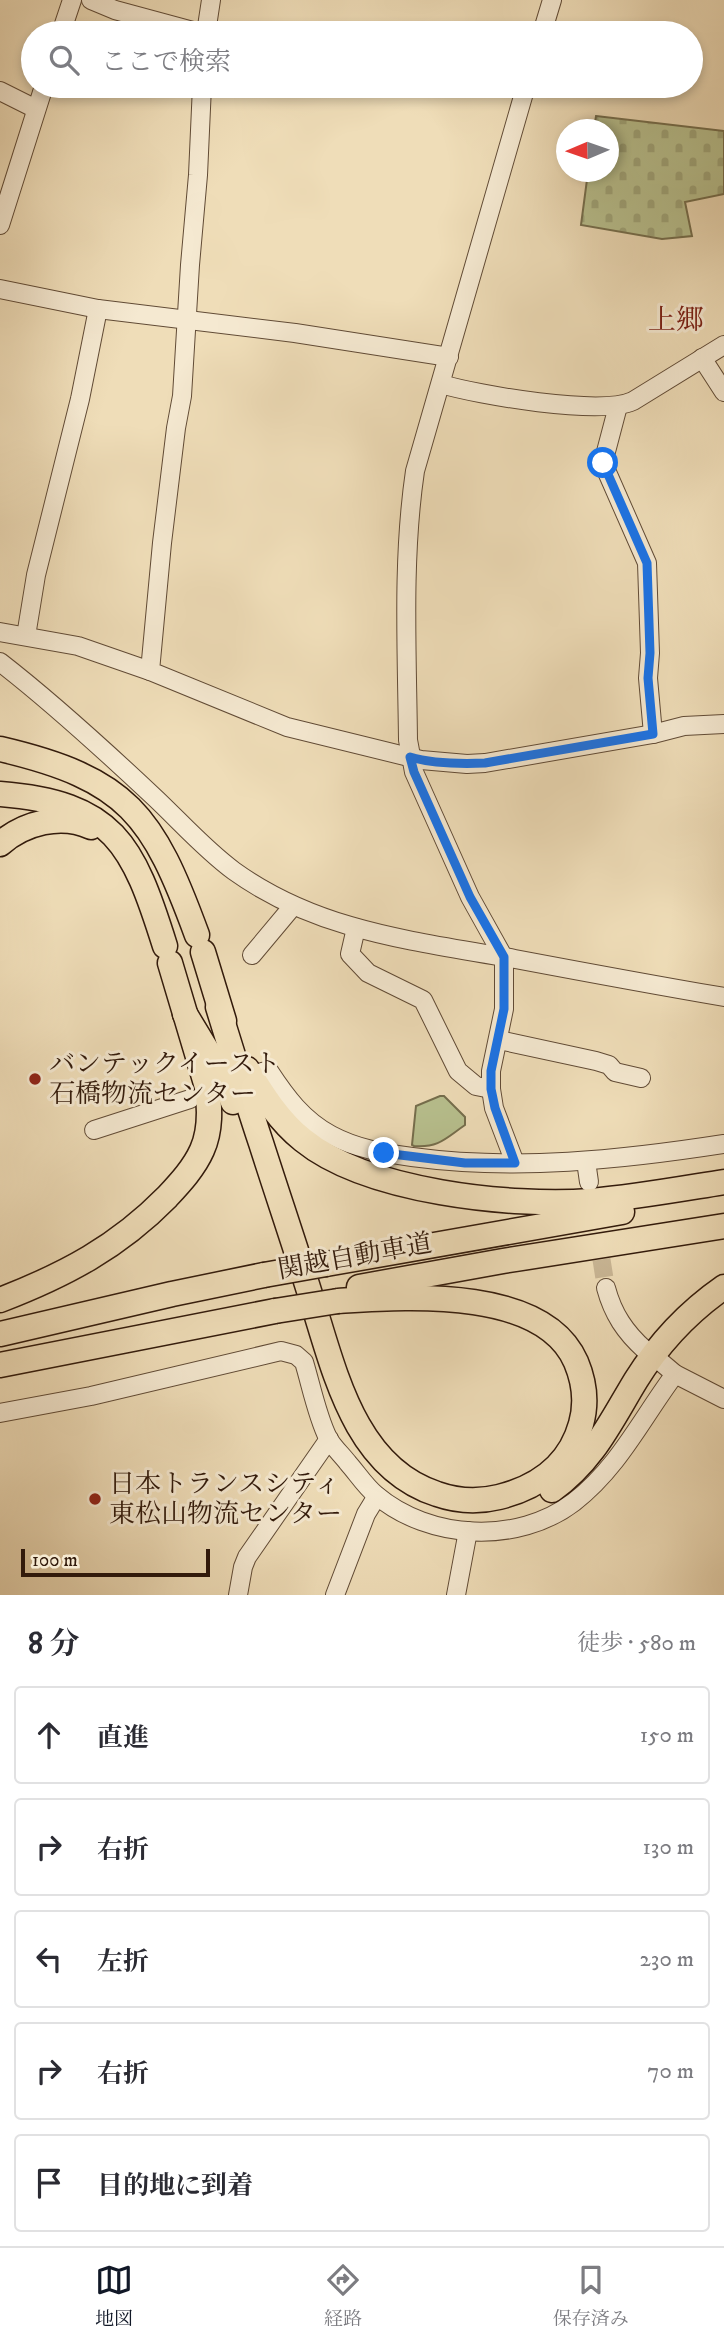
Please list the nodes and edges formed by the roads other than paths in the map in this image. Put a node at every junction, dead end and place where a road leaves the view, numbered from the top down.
1 (72, 0) edge
2 (91, 0) edge
3 (211, 0) edge
4 (551, 0) edge
5 (65, 21) edge
6 (156, 21) edge
7 (208, 21) edge
8 (545, 21) edge
9 (0, 91) edge
10 (40, 98) edge
11 (201, 98) edge
12 (523, 98) edge
13 (36, 109) junction
14 (0, 225) edge
15 (0, 289) edge
16 (98, 309) junction
17 (185, 320) junction
18 (724, 345) edge
19 (449, 357) junction
20 (702, 358) junction
21 (440, 384) junction
22 (724, 392) edge
23 (618, 406) junction
24 (0, 632) edge
25 (26, 636) junction
26 (0, 662) edge
27 (150, 671) junction
28 (724, 724) edge
29 (653, 734) junction
30 (0, 749) edge
31 (410, 757) junction
32 (0, 780) edge
33 (0, 794) edge
34 (0, 845) edge
35 (131, 857) junction
36 (171, 869) junction
37 (293, 906) junction
38 (356, 928) junction
39 (252, 956) dead end
40 (504, 957) junction
41 (724, 997) edge
42 (218, 1007) junction
43 (185, 1014) junction
44 (499, 1040) junction
45 (262, 1072) dead end
46 (641, 1078) dead end
47 (491, 1089) junction
48 (190, 1099) dead end
49 (94, 1130) dead end
50 (724, 1144) edge
51 (586, 1161) junction
52 (515, 1163) junction
53 (589, 1182) dead end
54 (724, 1182) edge
55 (724, 1197) edge
56 (724, 1226) edge
57 (724, 1287) edge
58 (606, 1288) tunnel mouth
59 (337, 1296) junction
60 (0, 1300) edge
61 (0, 1335) edge
62 (645, 1350) dead end
63 (0, 1364) edge
64 (724, 1399) edge
65 (0, 1413) edge
66 (328, 1439) junction
67 (377, 1496) junction
68 (468, 1531) junction
69 (238, 1595) edge
70 (335, 1595) edge
71 (456, 1595) edge

1 - 5 street
2 - 6 street
3 - 7 street
4 - 8 street
9 - 13 street
10 - 13 street
11 - 17 street
12 - 19 street
13 - 14 street
15 - 16 street
16 - 17 street
16 - 25 street
17 - 19 street
17 - 27 street
18 - 20 street
19 - 21 street
20 - 22 street
20 - 23 street
21 - 23 street
21 - 31 street
23 - 29 street
24 - 25 street
25 - 27 street
26 - 37 street
27 - 31 street
28 - 29 street
29 - 31 street
30 - 36 highway
31 - 40 street
32 - 36 highway
33 - 35 highway
34 - 35 highway
35 - 43 highway
36 - 42 highway
37 - 38 street
37 - 39 street
38 - 40 street
38 - 47 street
40 - 41 street
40 - 44 street
42 - 54 highway
42 - 59 highway
43 - 57 highway
43 - 60 highway
44 - 46 street
44 - 47 street
45 - 52 street
47 - 52 street
48 - 49 street
50 - 51 street
51 - 52 street
51 - 53 street
55 - 61 highway, 関越自動車道, bridge
56 - 59 highway, 関越自動車道
58 - 62 street
59 - 63 highway, 関越自動車道
64 - 68 street
65 - 66 street
66 - 67 street
66 - 69 street
67 - 68 street
67 - 70 street
68 - 71 street

